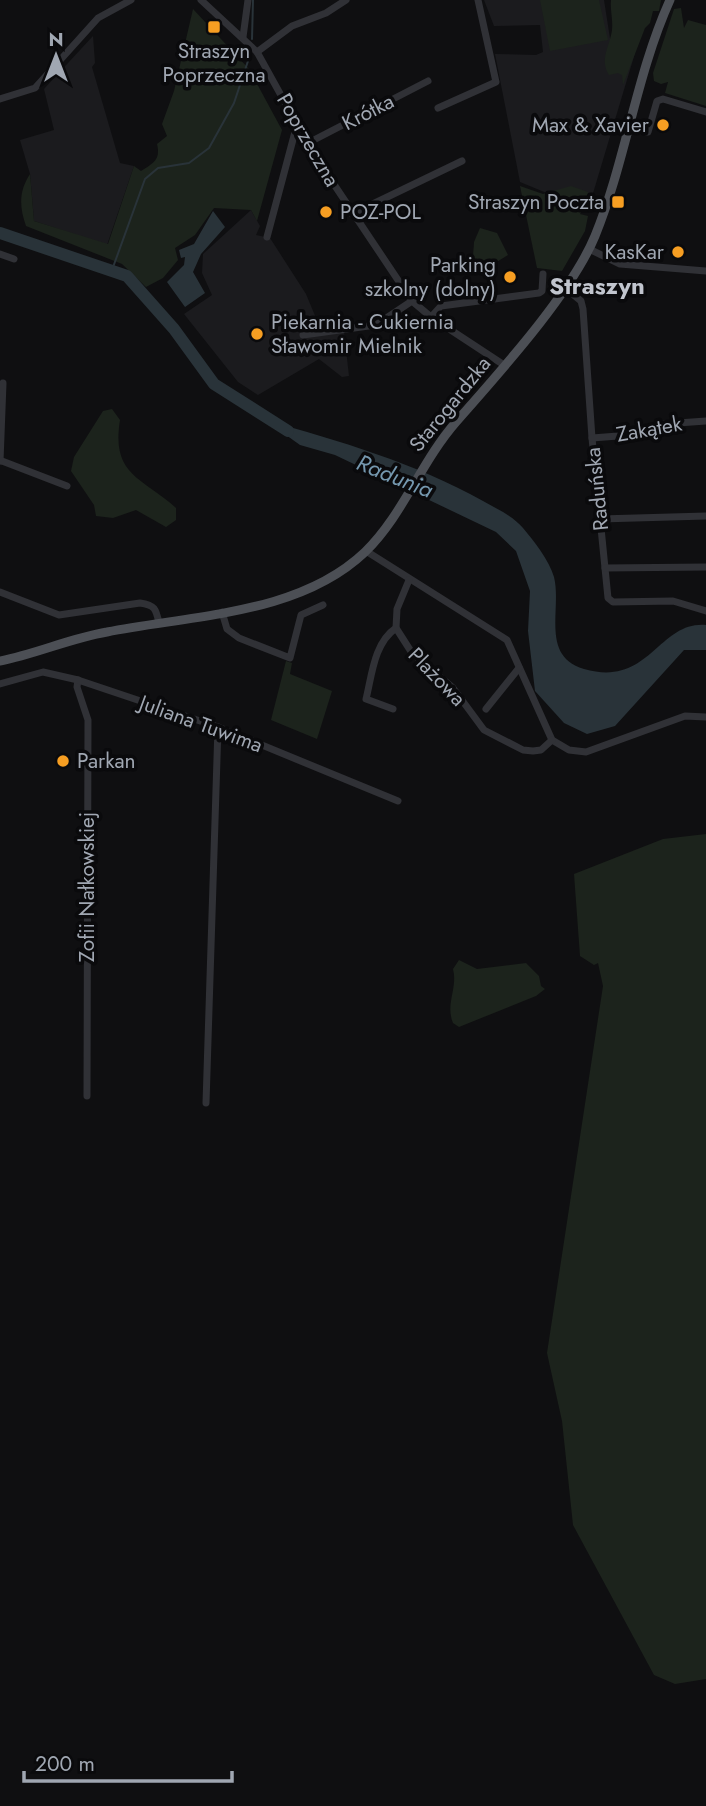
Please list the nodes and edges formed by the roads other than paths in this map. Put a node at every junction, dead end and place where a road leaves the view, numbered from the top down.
1 (131, 0) edge
2 (201, 0) edge
3 (248, 0) edge
4 (346, 0) edge
5 (478, 0) edge
6 (670, 0) edge
7 (243, 37) junction
8 (257, 52) junction
9 (428, 81) dead end
10 (0, 99) edge
11 (438, 108) dead end
12 (706, 112) edge
13 (300, 129) junction
14 (629, 129) junction
15 (308, 143) junction
16 (462, 161) dead end
17 (352, 214) junction
18 (267, 237) dead end
19 (589, 249) junction
20 (0, 254) edge
21 (14, 260) dead end
22 (706, 271) edge
23 (543, 274) dead end
24 (564, 287) junction
25 (412, 301) junction
26 (431, 317) junction
27 (303, 335) dead end
28 (504, 365) junction
29 (3, 383) dead end
30 (706, 421) edge
31 (592, 438) junction
32 (1, 461) edge
33 (66, 486) dead end
34 (706, 516) edge
35 (600, 519) junction
36 (366, 551) junction
37 (706, 567) edge
38 (605, 568) junction
39 (409, 580) junction
40 (0, 592) edge
41 (323, 605) dead end
42 (706, 611) edge
43 (222, 612) junction
44 (159, 623) junction
45 (396, 628) junction
46 (0, 661) edge
47 (519, 668) junction
48 (78, 680) junction
49 (0, 684) edge
50 (393, 709) dead end
51 (486, 709) dead end
52 (706, 717) edge
53 (218, 727) junction
54 (552, 740) junction
55 (398, 801) dead end
56 (87, 1096) dead end
57 (206, 1103) dead end

1 - 10 street
2 - 7 street, Poprzeczna
3 - 7 street
4 - 8 street
5 - 11 street
6 - 14 main road, Starogardzka
7 - 8 street, Poprzeczna
8 - 13 street, Poprzeczna
9 - 15 street, Krótka
12 - 14 street
13 - 15 street, Poprzeczna
13 - 18 street
14 - 19 main road, Starogardzka
15 - 17 street, Poprzeczna
16 - 17 street
17 - 25 street, Poprzeczna
19 - 22 street
19 - 24 main road, Starogardzka
20 - 21 street
23 - 26 street
24 - 28 main road, Starogardzka
24 - 31 street, Raduńska
25 - 26 street, Poprzeczna
25 - 27 street
26 - 28 street, Poprzeczna
28 - 36 main road, Starogardzka
29 - 32 street
30 - 31 street, Zakątek
31 - 35 street, Raduńska
32 - 33 street
34 - 35 street
35 - 38 street, Raduńska
36 - 39 street
36 - 43 main road, Starogardzka
37 - 38 street
38 - 42 street, Raduńska
39 - 45 street
39 - 47 street
40 - 44 street
41 - 43 street
43 - 44 main road, Starogardzka
44 - 46 main road, Starogardzka
45 - 50 street
45 - 54 street, Plażowa
47 - 51 street, Plażowa
47 - 54 street
48 - 49 street, Juliana Tuwima
48 - 53 street, Juliana Tuwima
48 - 56 street, Zofii Nałkowskiej
52 - 54 street
53 - 55 street, Juliana Tuwima
53 - 57 street

